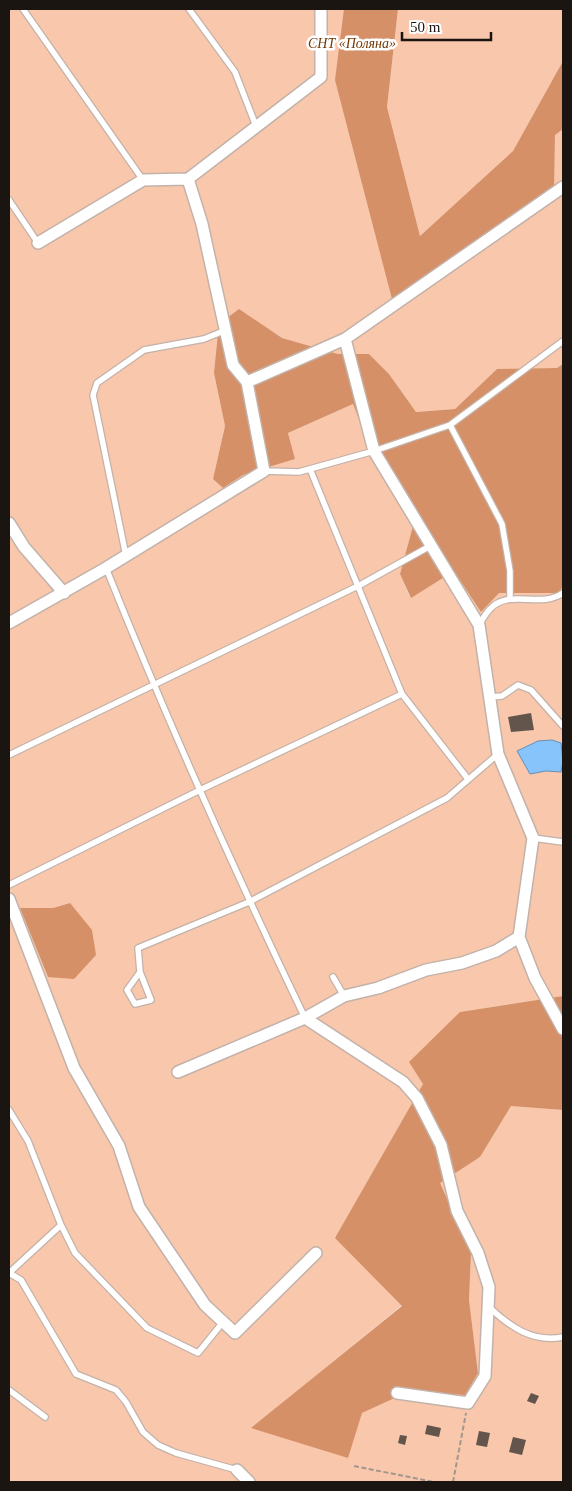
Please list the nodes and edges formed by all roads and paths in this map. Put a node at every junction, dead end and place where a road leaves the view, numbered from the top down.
1 (23, 9) edge
2 (189, 9) edge
3 (321, 9) edge
4 (256, 126) junction
5 (188, 179) junction
6 (143, 180) junction
7 (563, 187) edge
8 (9, 200) edge
9 (38, 243) joint
10 (226, 330) junction
11 (345, 339) junction
12 (563, 341) edge
13 (247, 382) junction
14 (450, 424) junction
15 (374, 451) junction
16 (310, 469) junction
17 (264, 471) junction
18 (9, 523) edge
19 (432, 545) junction
20 (126, 556) junction
21 (106, 568) junction
22 (360, 586) junction
23 (64, 592) junction
24 (563, 593) edge
25 (510, 598) junction
26 (9, 623) edge
27 (479, 625) junction
28 (153, 684) junction
29 (402, 694) junction
30 (490, 697) junction
31 (563, 726) edge
32 (498, 754) junction
33 (9, 755) edge
34 (468, 779) junction
35 (200, 790) junction
36 (533, 838) junction
37 (563, 842) edge
38 (9, 885) edge
39 (9, 898) edge
40 (249, 902) junction
41 (519, 938) junction
42 (140, 972) junction
43 (333, 977) dead end
44 (344, 996) junction
45 (305, 1018) junction
46 (563, 1029) edge
47 (178, 1072) dead end
48 (9, 1110) edge
49 (61, 1226) junction
50 (316, 1253) dead end
51 (9, 1273) edge
52 (489, 1307) junction
53 (223, 1322) junction
54 (563, 1337) edge
55 (9, 1390) edge
56 (398, 1393) dead end
57 (468, 1403) junction
58 (45, 1417) dead end
59 (354, 1466) dead end
60 (237, 1470) joint
61 (249, 1482) edge
62 (434, 1482) edge
63 (453, 1482) edge

1 - 6 lane
2 - 4 lane
3 - 4 street
4 - 5 street
5 - 6 street
5 - 10 street
6 - 9 street
7 - 11 street
8 - 9 lane
10 - 13 street
10 - 20 lane
11 - 13 street
11 - 15 street
12 - 14 lane
13 - 17 street
14 - 15 lane
14 - 25 lane
15 - 16 lane
15 - 19 street
16 - 17 lane
16 - 22 lane
17 - 20 street
18 - 23 street
19 - 22 lane
19 - 27 street
20 - 21 street
21 - 23 street
21 - 28 lane
22 - 28 lane
22 - 29 lane
23 - 26 street
24 - 25 lane
25 - 27 lane
27 - 30 street
28 - 33 lane
28 - 35 lane
29 - 34 lane
29 - 35 lane
30 - 31 lane
30 - 32 street
32 - 34 lane
32 - 36 street
34 - 40 lane
35 - 38 lane
35 - 40 lane
36 - 37 lane
36 - 41 street
39 - 53 street
40 - 42 lane
40 - 45 lane
41 - 44 street
41 - 46 street
42 - 42 lane
43 - 44 lane
44 - 45 street
45 - 47 street
45 - 52 street
48 - 49 lane
49 - 51 lane
49 - 53 lane
50 - 53 street
51 - 60 lane
52 - 54 lane
52 - 57 street
55 - 58 lane
56 - 57 street
57 - 63 path
59 - 62 path
60 - 61 street

